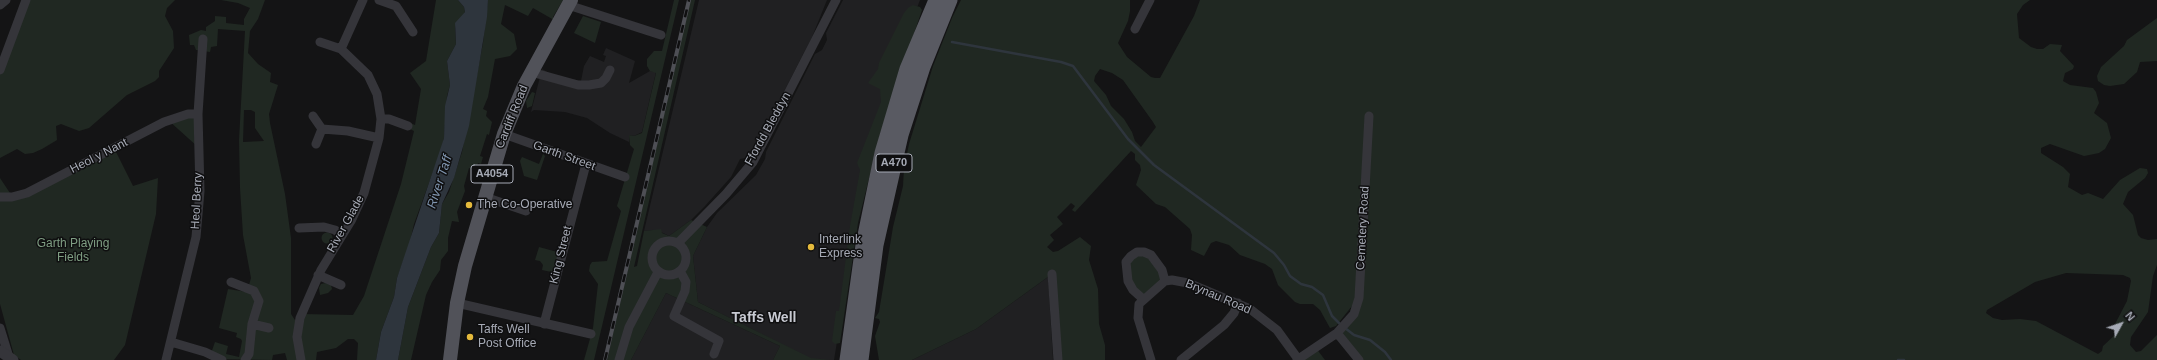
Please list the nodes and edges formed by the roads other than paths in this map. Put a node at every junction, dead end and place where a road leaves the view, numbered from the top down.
1 (6, 0) edge
2 (26, 0) edge
3 (362, 0) edge
4 (379, 0) edge
5 (836, 0) edge
6 (936, 0) edge
7 (950, 0) edge
8 (1150, 0) edge
9 (398, 3) edge
10 (570, 3) edge
11 (0, 5) edge
12 (1135, 29) dead end
13 (413, 32) dead end
14 (660, 35) dead end
15 (203, 39) dead end
16 (320, 42) dead end
17 (340, 49) junction
18 (0, 70) edge
19 (610, 70) dead end
20 (531, 72) junction
21 (198, 114) junction
22 (313, 116) dead end
23 (1369, 116) dead end
24 (381, 119) junction
25 (408, 126) dead end
26 (322, 129) junction
27 (504, 134) junction
28 (379, 138) junction
29 (316, 144) dead end
30 (586, 164) junction
31 (625, 177) dead end
32 (0, 197) edge
33 (485, 197) junction
34 (526, 211) dead end
35 (299, 228) dead end
36 (342, 235) junction
37 (678, 243) junction
38 (680, 271) junction
39 (658, 272) junction
40 (1052, 274) dead end
41 (318, 275) junction
42 (1165, 281) junction
43 (231, 282) dead end
44 (341, 285) dead end
45 (1143, 300) junction
46 (1238, 303) junction
47 (457, 304) junction
48 (252, 324) junction
49 (544, 324) junction
50 (0, 328) edge
51 (269, 328) dead end
52 (1337, 333) junction
53 (591, 334) dead end
54 (171, 342) junction
55 (714, 354) dead end
56 (7, 356) edge
57 (1298, 359) edge
58 (166, 360) edge
59 (222, 360) edge
60 (245, 360) edge
61 (301, 360) edge
62 (450, 360) edge
63 (619, 360) edge
64 (847, 360) edge
65 (861, 360) edge
66 (1058, 360) edge
67 (1151, 360) edge
68 (1181, 360) edge
69 (1359, 360) edge

1 - 11 street
2 - 18 street
3 - 17 street
4 - 9 street
5 - 37 street, Ffordd Bleddyn
6 - 64 highway, A470
7 - 65 highway, A470
8 - 12 street
9 - 13 street
10 - 14 street
10 - 20 main road, Cardiff Road / A4054
15 - 21 street, Heol Berry
16 - 17 street, River Glade
17 - 24 street, River Glade
19 - 20 street
20 - 27 main road, Cardiff Road / A4054
21 - 32 street, Heol y Nant
21 - 54 street, Heol Berry
22 - 26 street
23 - 52 street, Cemetery Road
24 - 25 street
24 - 28 street, River Glade
26 - 28 street
26 - 29 street
27 - 30 street, Garth Street
27 - 33 main road, Cardiff Road / A4054
28 - 36 street, River Glade
30 - 31 street, Garth Street
30 - 49 street, King Street
33 - 34 street
33 - 47 main road, Cardiff Road / A4054
35 - 36 street
36 - 41 street, River Glade
37 - 38 street
37 - 39 street
38 - 39 street
38 - 55 street
39 - 63 street
40 - 66 street
41 - 44 street
41 - 61 street, River Glade
42 - 45 street
42 - 45 street
42 - 46 street, Brynau Road
43 - 48 street
45 - 67 street
46 - 57 street, Brynau Road
46 - 68 street
47 - 49 street
47 - 62 main road, Cardiff Road / A4054
48 - 51 street
48 - 60 street
49 - 53 street
50 - 56 street
52 - 57 street, Cemetery Road
52 - 69 street
54 - 58 street, Heol Berry
54 - 59 street

